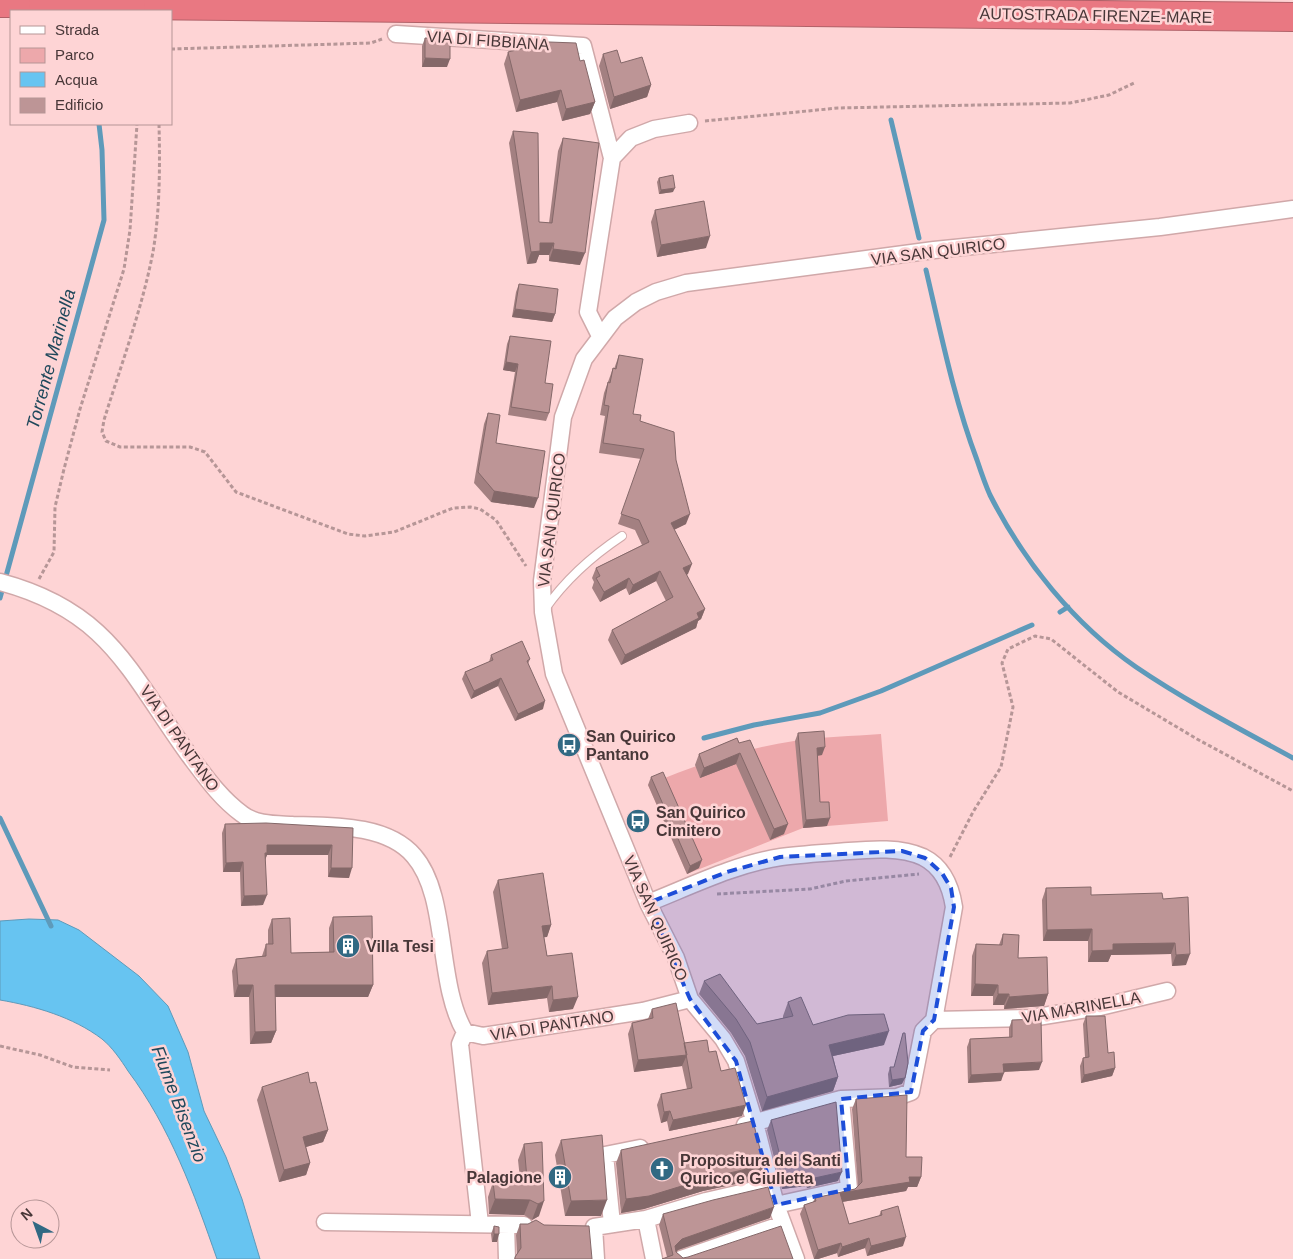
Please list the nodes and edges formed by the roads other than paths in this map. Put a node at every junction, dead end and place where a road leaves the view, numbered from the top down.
1 (0, 3) edge
2 (1293, 17) edge
3 (396, 34) road end
4 (689, 123) road end
5 (612, 158) junction
6 (1293, 208) edge
7 (600, 336) junction
8 (622, 536) dead end
9 (0, 582) edge
10 (543, 612) junction
11 (648, 903) junction
12 (1167, 991) dead end
13 (690, 999) junction
14 (934, 1020) junction
15 (465, 1032) junction
16 (840, 1099) junction
17 (756, 1123) junction
18 (727, 1129) edge
19 (652, 1145) edge
20 (772, 1186) junction
21 (776, 1205) junction
22 (646, 1219) junction
23 (325, 1222) dead end
24 (480, 1224) junction
25 (612, 1224) junction
26 (783, 1224) junction
27 (506, 1225) junction
28 (524, 1225) edge
29 (507, 1259) edge
30 (596, 1259) edge
31 (654, 1259) edge
32 (681, 1259) edge
33 (796, 1259) edge

1 - 2 highway, AUTOSTRADA FIRENZE-MARE, bridge
3 - 5 street, VIA DI FIBBIANA
4 - 5 street
5 - 7 street
6 - 7 street, VIA SAN QUIRICO
7 - 10 street, VIA SAN QUIRICO
8 - 10 lane
9 - 15 street, VIA DI PANTANO
10 - 11 street, VIA SAN QUIRICO
11 - 13 street, VIA SAN QUIRICO
11 - 14 street
12 - 14 street, VIA MARINELLA
13 - 15 street, VIA DI PANTANO
13 - 17 street, VIA SAN QUIRICO
14 - 16 street
15 - 24 street
16 - 17 street
16 - 21 street
17 - 18 street
17 - 20 street, VIA SAN QUIRICO
19 - 25 street
20 - 21 street, VIA SAN QUIRICO
20 - 22 street
21 - 26 street, VIA SAN QUIRICO
22 - 25 street
22 - 31 street
23 - 24 street
24 - 27 street
25 - 30 street
26 - 32 street
26 - 33 street, VIA SAN QUIRICO
27 - 28 street
27 - 29 street

